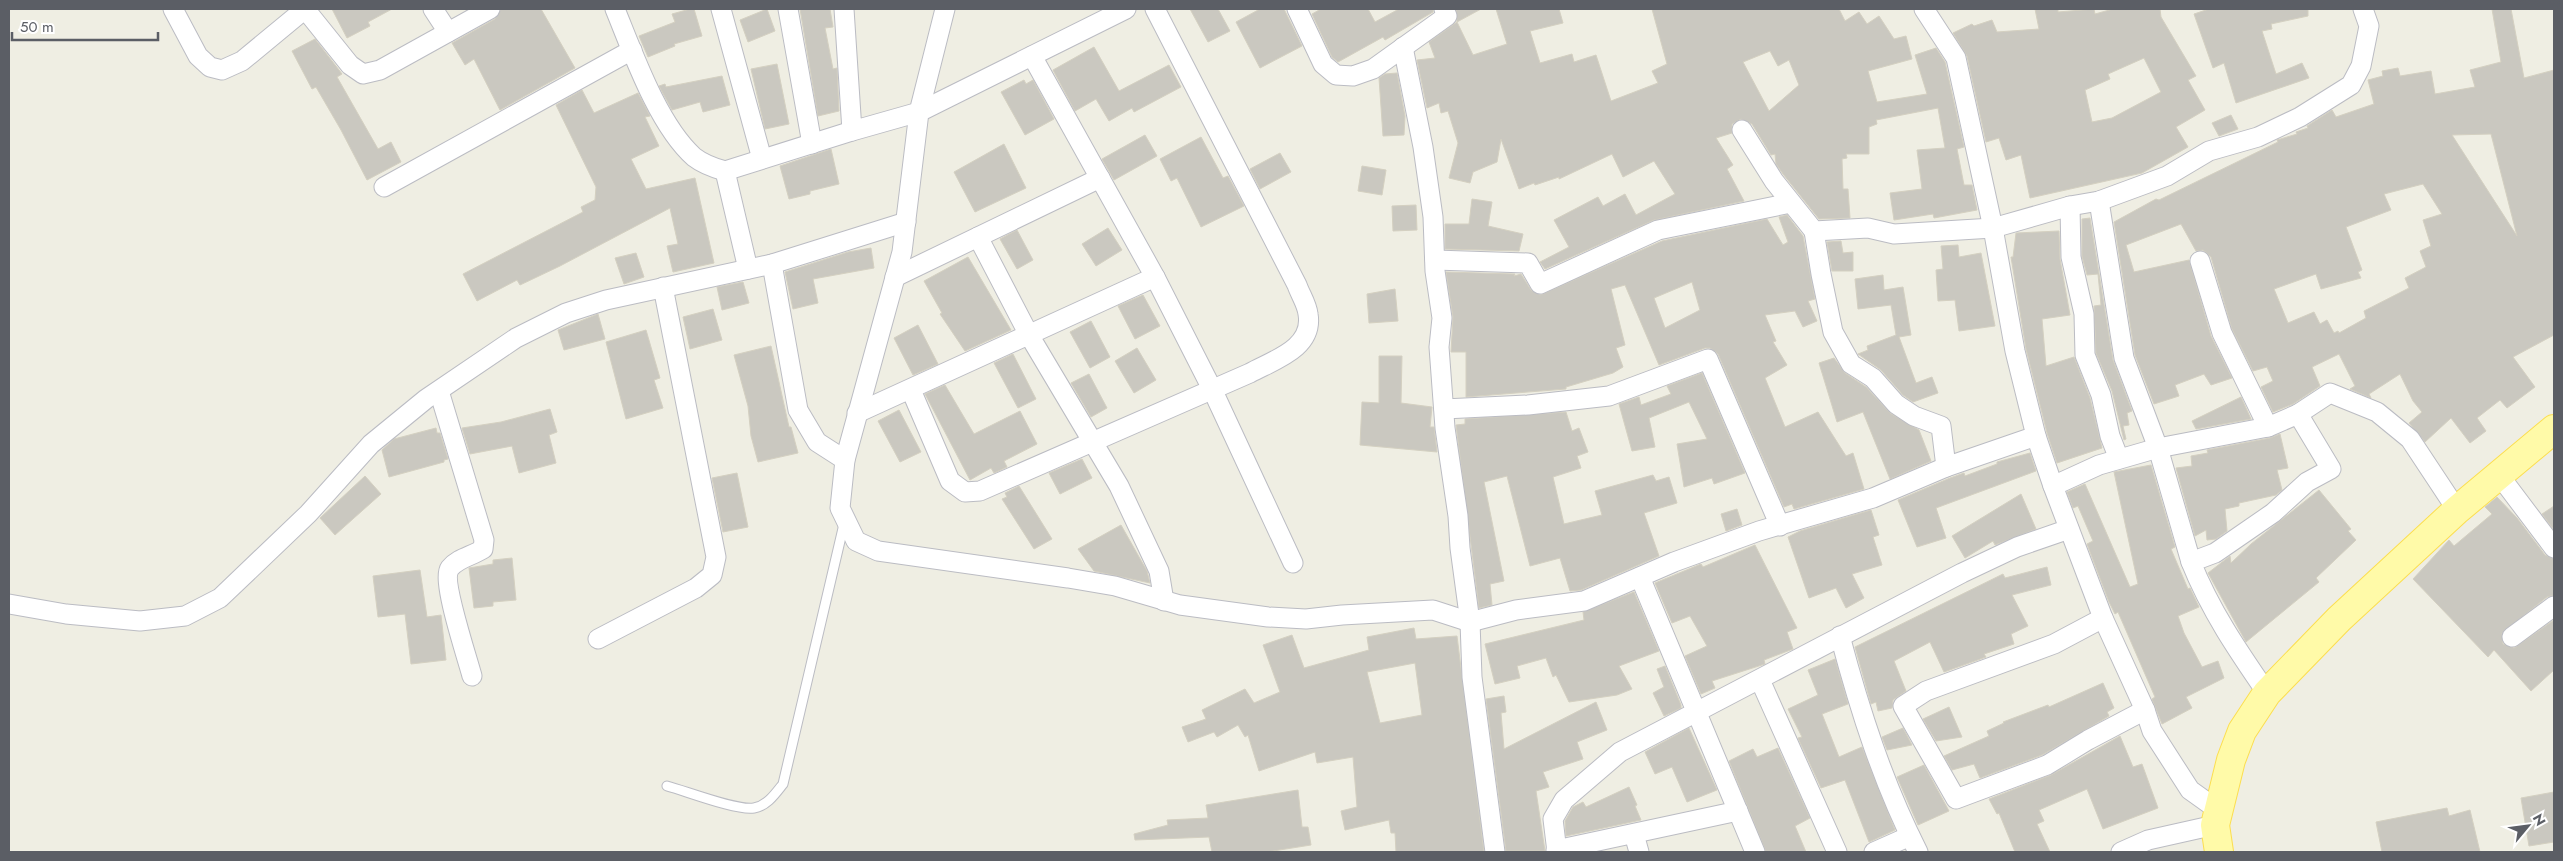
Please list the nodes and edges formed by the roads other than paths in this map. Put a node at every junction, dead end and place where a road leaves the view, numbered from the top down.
1 (173, 9) edge
2 (305, 9) edge
3 (433, 9) edge
4 (490, 9) edge
5 (614, 9) edge
6 (721, 9) edge
7 (788, 9) edge
8 (844, 9) edge
9 (945, 9) edge
10 (1126, 9) edge
11 (1155, 9) edge
12 (1297, 9) edge
13 (1444, 9) edge
14 (1924, 9) edge
15 (2363, 9) edge
16 (448, 32) junction
17 (1403, 48) junction
18 (632, 50) junction
19 (1032, 56) junction
20 (919, 112) junction
21 (1742, 130) dead end
22 (852, 131) junction
23 (812, 144) junction
24 (762, 159) junction
25 (725, 171) junction
26 (1100, 178) junction
27 (384, 187) dead end
28 (2099, 201) junction
29 (1791, 203) junction
30 (2070, 206) junction
31 (906, 222) junction
32 (1993, 228) junction
33 (1814, 231) junction
34 (978, 237) junction
35 (1435, 260) junction
36 (2200, 260) dead end
37 (772, 264) junction
38 (748, 269) junction
39 (895, 277) junction
40 (1155, 277) junction
41 (663, 287) junction
42 (1028, 335) junction
43 (1212, 389) junction
44 (911, 390) junction
45 (439, 391) junction
46 (1444, 408) junction
47 (857, 413) junction
48 (2298, 414) junction
49 (2268, 427) junction
50 (2554, 429) edge
51 (2036, 436) junction
52 (1091, 442) junction
53 (2158, 448) junction
54 (845, 460) junction
55 (2119, 460) junction
56 (1946, 467) junction
57 (2498, 475) junction
58 (2054, 486) junction
59 (2458, 510) junction
60 (845, 519) junction
61 (1780, 526) junction
62 (2070, 528) junction
63 (2554, 548) edge
64 (1293, 562) dead end
65 (2191, 562) junction
66 (1640, 577) junction
67 (1164, 601) junction
68 (9, 604) edge
69 (2554, 606) edge
70 (2103, 618) junction
71 (1470, 622) junction
72 (1840, 636) junction
73 (2512, 637) dead end
74 (598, 639) dead end
75 (472, 676) dead end
76 (1760, 680) junction
77 (2267, 693) junction
78 (2145, 710) junction
79 (1695, 711) junction
80 (667, 786) dead end
81 (1738, 811) junction
82 (2217, 817) junction
83 (1634, 834) junction
84 (1914, 844) edge
85 (1557, 851) edge
86 (1495, 852) edge
87 (1639, 852) edge
88 (1755, 852) edge
89 (1837, 852) edge
90 (1874, 852) edge
91 (2121, 852) edge
92 (2219, 852) edge

1 - 2 street
2 - 16 street
3 - 16 street
4 - 16 street
5 - 18 street
6 - 24 street
7 - 23 street
8 - 22 street
9 - 20 street
10 - 19 street
11 - 43 street
12 - 17 street
13 - 17 street
14 - 32 street
15 - 28 street
17 - 35 street
18 - 25 street
18 - 27 street
19 - 20 street
19 - 26 street
20 - 22 street
20 - 31 street
21 - 29 street
22 - 23 street
23 - 24 street
24 - 25 street
25 - 38 street
26 - 34 street
26 - 40 street
28 - 30 street
28 - 53 street
29 - 33 street
29 - 35 street
30 - 32 street
30 - 55 street
31 - 37 street
31 - 39 street
32 - 33 street
32 - 51 street
33 - 56 street
34 - 39 street
34 - 42 street
35 - 46 street
36 - 49 street
37 - 38 street
37 - 54 street
38 - 41 street
39 - 47 street
40 - 42 street
40 - 43 street
41 - 45 street
41 - 74 street
42 - 44 street
42 - 52 street
43 - 52 street
43 - 64 street
44 - 47 street
44 - 52 street
45 - 68 street
45 - 75 street
46 - 61 street
46 - 71 street
47 - 54 street
48 - 49 street
48 - 59 street
48 - 65 street
49 - 53 street
50 - 57 main road
51 - 56 street
51 - 58 street
52 - 67 street
53 - 55 street
53 - 65 street
54 - 60 street
55 - 58 street
56 - 61 street
57 - 59 main road
57 - 63 street
58 - 62 street
59 - 77 main road
60 - 67 street
60 - 80 lane
61 - 66 street
62 - 70 street
62 - 72 street
65 - 77 street
66 - 71 street
66 - 79 street
67 - 71 street
69 - 73 street
70 - 78 street
70 - 78 street
71 - 86 street
72 - 76 street
72 - 84 street
76 - 79 street
76 - 89 street
77 - 82 main road
78 - 82 street
79 - 81 street
79 - 85 street
81 - 83 street
81 - 88 street
82 - 91 street
82 - 92 main road
83 - 85 street
83 - 87 street
84 - 90 street

